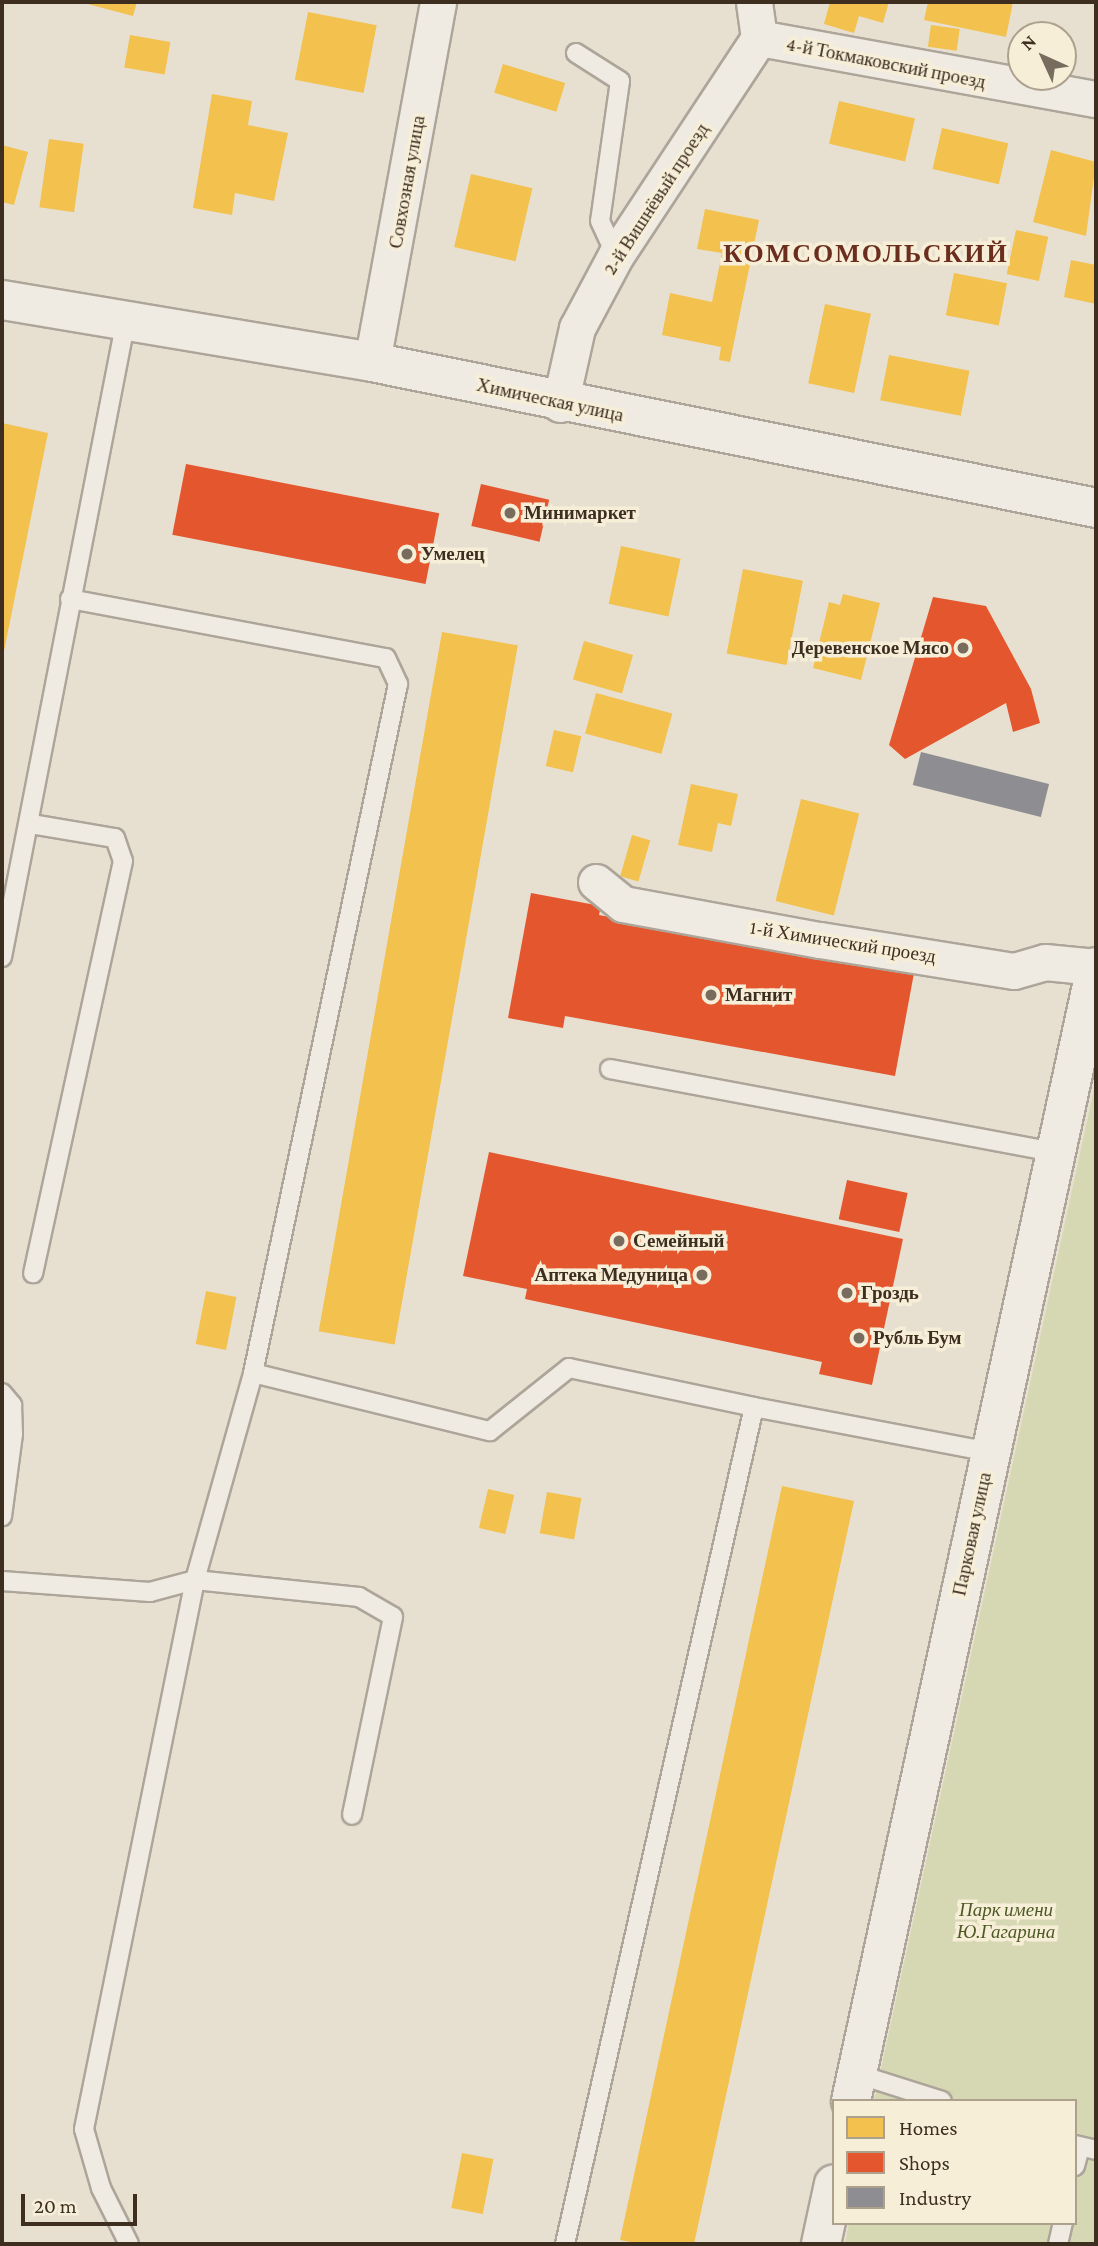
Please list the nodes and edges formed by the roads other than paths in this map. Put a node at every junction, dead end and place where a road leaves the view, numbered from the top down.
1 (439, 2) edge
2 (754, 2) edge
3 (759, 38) junction
4 (576, 53) dead end
5 (1096, 99) edge
6 (616, 255) junction
7 (2, 300) edge
8 (125, 325) junction
9 (372, 362) junction
10 (560, 404) junction
11 (1096, 509) edge
12 (70, 599) junction
13 (31, 824) junction
14 (596, 882) dead end
15 (2, 957) edge
16 (1096, 967) edge
17 (610, 1069) dead end
18 (1060, 1153) junction
19 (33, 1273) dead end
20 (253, 1373) junction
21 (2, 1393) edge
22 (754, 1407) junction
23 (990, 1452) junction
24 (2, 1516) edge
25 (195, 1580) junction
26 (2, 1581) edge
27 (352, 1815) dead end
28 (854, 2087) edge
29 (929, 2099) edge
30 (832, 2193) edge
31 (1063, 2225) edge
32 (129, 2244) edge
33 (565, 2244) edge
34 (821, 2244) edge
35 (1058, 2244) edge

1 - 9 street, Совхозная улица
2 - 3 street
3 - 5 street, 4-й Токмаковский проезд
3 - 6 street, 2-й Вишнёвый проезд
4 - 6 lane
6 - 10 street, 2-й Вишнёвый проезд
7 - 8 street, Химическая улица
8 - 9 street, Химическая улица
8 - 12 lane
9 - 10 street, Химическая улица
10 - 11 street, Химическая улица
12 - 13 lane
12 - 20 lane
13 - 15 lane
13 - 19 lane
14 - 16 street, 1-й Химический проезд
16 - 18 street, Парковая улица
17 - 18 lane
18 - 23 street, Парковая улица
20 - 22 lane
20 - 25 lane
21 - 24 lane
22 - 23 lane
22 - 33 lane
23 - 28 street, Парковая улица
25 - 26 lane
25 - 27 lane
25 - 32 lane
28 - 29 lane
30 - 34 street
31 - 35 lane

